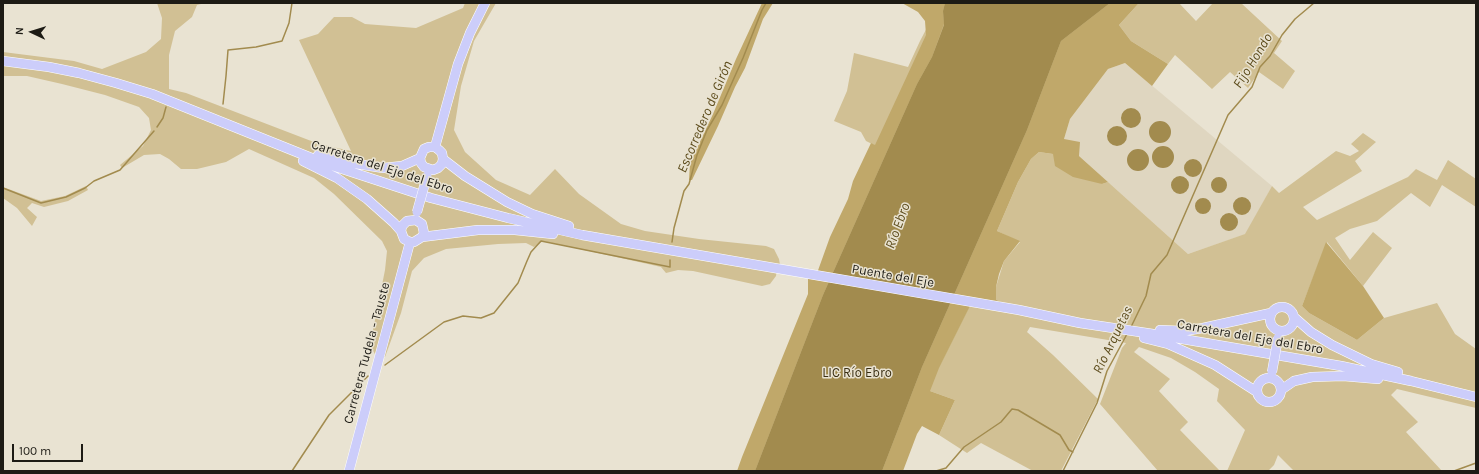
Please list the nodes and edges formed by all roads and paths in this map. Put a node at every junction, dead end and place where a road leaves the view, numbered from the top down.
1 (485, 3) edge
2 (3, 62) edge
3 (198, 113) junction
4 (238, 130) junction
5 (434, 147) junction
6 (420, 158) junction
7 (443, 159) junction
8 (428, 173) junction
9 (416, 216) junction
10 (401, 231) junction
11 (422, 237) junction
12 (410, 242) junction
13 (644, 245) junction
14 (685, 252) junction
15 (763, 266) joint
16 (1019, 310) joint
17 (1271, 313) junction
18 (1050, 316) junction
19 (1294, 317) junction
20 (1080, 323) junction
21 (1279, 335) junction
22 (1272, 375) junction
23 (1281, 390) junction
24 (1256, 392) junction
25 (1466, 394) junction
26 (1476, 399) edge
27 (349, 471) edge

1 - 5 main road
2 - 3 main road, Carretera del Eje del Ebro
3 - 4 main road, Carretera del Eje del Ebro
3 - 6 main road
4 - 10 main road
4 - 13 main road, Carretera del Eje del Ebro
5 - 6 main road
5 - 7 main road
6 - 8 main road
7 - 8 main road
7 - 13 main road
8 - 9 main road, bridge
9 - 10 main road
9 - 11 main road
10 - 12 main road
11 - 12 main road
11 - 14 main road
12 - 27 main road, Carretera Tudela - Tauste
13 - 14 main road, Carretera del Eje del Ebro
14 - 15 main road, Carretera del Eje del Ebro
15 - 16 main road, Puente del Eje
16 - 18 main road, Carretera del Eje del Ebro
17 - 18 main road
17 - 19 main road
17 - 21 main road
18 - 20 main road, Carretera del Eje del Ebro
19 - 21 main road
19 - 25 main road
20 - 24 main road
20 - 25 main road, Carretera del Eje del Ebro
21 - 22 main road, bridge
22 - 23 main road
22 - 24 main road
23 - 24 main road
23 - 26 main road
25 - 26 main road, Carretera del Eje del Ebro

